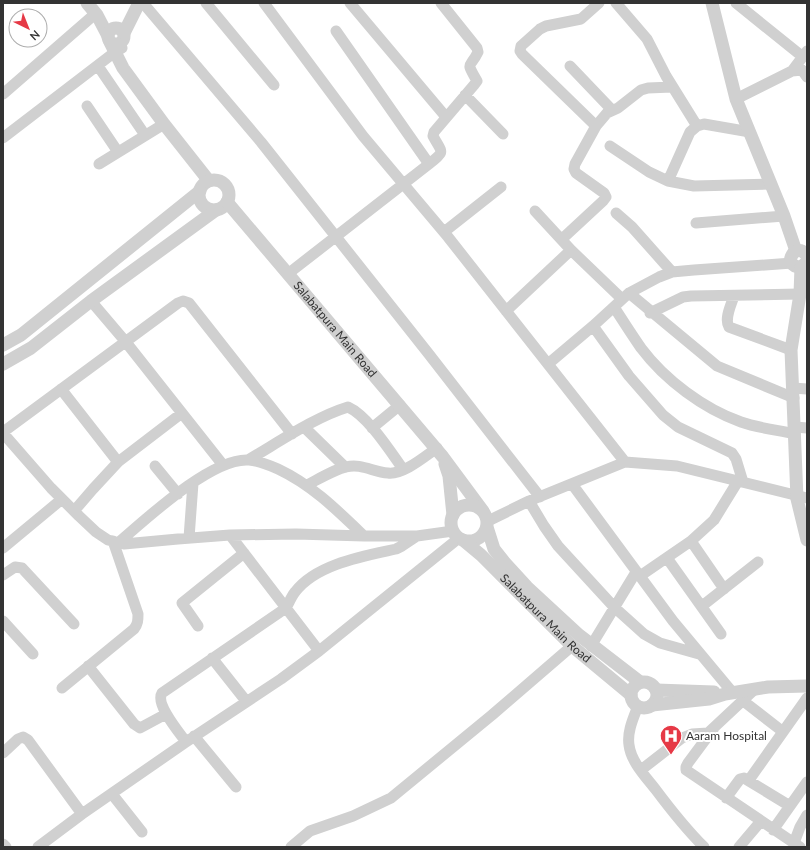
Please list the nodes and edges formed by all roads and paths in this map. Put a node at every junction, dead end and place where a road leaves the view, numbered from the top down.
1 (87, 3) edge
2 (131, 3) edge
3 (139, 3) edge
4 (143, 3) edge
5 (206, 3) edge
6 (264, 3) edge
7 (350, 3) edge
8 (599, 3) edge
9 (712, 3) edge
10 (736, 3) edge
11 (446, 5) edge
12 (622, 5) edge
13 (96, 15) junction
14 (336, 32) dead end
15 (116, 38) junction
16 (805, 54) edge
17 (98, 66) junction
18 (570, 66) dead end
19 (792, 71) junction
20 (807, 77) edge
21 (274, 85) dead end
22 (672, 87) junction
23 (3, 94) edge
24 (465, 95) junction
25 (736, 99) junction
26 (87, 106) dead end
27 (612, 110) junction
28 (446, 117) junction
29 (164, 124) junction
30 (596, 126) junction
31 (697, 126) junction
32 (750, 132) junction
33 (503, 134) dead end
34 (145, 135) junction
35 (3, 138) edge
36 (610, 146) dead end
37 (118, 152) junction
38 (98, 164) dead end
39 (429, 164) junction
40 (209, 181) junction
41 (668, 181) junction
42 (403, 184) junction
43 (771, 184) junction
44 (501, 187) dead end
45 (200, 191) junction
46 (227, 202) junction
47 (216, 210) junction
48 (535, 211) dead end
49 (616, 213) dead end
50 (784, 216) junction
51 (696, 223) dead end
52 (444, 232) junction
53 (336, 236) junction
54 (562, 240) junction
55 (571, 250) junction
56 (802, 258) edge
57 (672, 272) junction
58 (289, 273) junction
59 (800, 294) junction
60 (625, 296) junction
61 (734, 296) junction
62 (91, 301) junction
63 (614, 307) junction
64 (506, 311) junction
65 (650, 312) junction
66 (593, 326) junction
67 (125, 341) junction
68 (3, 345) edge
69 (791, 350) junction
70 (3, 364) edge
71 (548, 364) junction
72 (61, 389) junction
73 (807, 389) edge
74 (793, 393) junction
75 (400, 405) junction
76 (182, 413) junction
77 (304, 428) junction
78 (372, 428) junction
79 (799, 430) edge
80 (3, 432) edge
81 (292, 434) junction
82 (440, 453) junction
83 (248, 460) junction
84 (118, 462) junction
85 (625, 462) junction
86 (223, 465) junction
87 (155, 466) dead end
88 (345, 467) junction
89 (403, 469) junction
90 (741, 481) junction
91 (193, 483) junction
92 (572, 484) junction
93 (307, 486) junction
94 (178, 494) junction
95 (802, 496) edge
96 (540, 497) junction
97 (62, 499) junction
98 (529, 501) junction
99 (74, 511) junction
100 (453, 515) junction
101 (486, 520) junction
102 (230, 535) junction
103 (364, 536) junction
104 (417, 536) junction
105 (458, 536) junction
106 (189, 538) junction
107 (807, 540) edge
108 (691, 541) junction
109 (115, 542) junction
110 (3, 548) edge
111 (244, 553) junction
112 (667, 558) junction
113 (758, 562) dead end
114 (3, 574) edge
115 (638, 574) junction
116 (724, 589) junction
117 (702, 606) junction
118 (614, 607) junction
119 (286, 608) junction
120 (3, 621) edge
121 (74, 624) dead end
122 (198, 626) dead end
123 (721, 634) dead end
124 (572, 646) junction
125 (591, 646) junction
126 (319, 651) junction
127 (32, 654) dead end
128 (699, 654) junction
129 (212, 658) junction
130 (88, 666) junction
131 (640, 682) junction
132 (807, 686) edge
133 (62, 688) dead end
134 (656, 690) junction
135 (631, 695) junction
136 (733, 696) junction
137 (807, 698) edge
138 (246, 701) junction
139 (652, 705) junction
140 (638, 706) junction
141 (166, 714) junction
142 (714, 728) junction
143 (782, 731) junction
144 (190, 739) junction
145 (5, 747) edge
146 (641, 770) junction
147 (749, 780) junction
148 (807, 782) edge
149 (236, 787) dead end
150 (112, 794) junction
151 (726, 798) junction
152 (790, 806) junction
153 (82, 814) junction
154 (807, 815) edge
155 (760, 821) junction
156 (773, 830) junction
157 (142, 832) dead end
158 (3, 844) edge
159 (797, 845) edge
160 (6, 847) edge
161 (38, 847) edge
162 (291, 847) edge
163 (704, 847) edge
164 (739, 847) edge

1 - 13 street
2 - 15 street
3 - 15 street
4 - 53 street
5 - 21 street
6 - 42 street
7 - 28 street
8 - 30 street
9 - 25 street
10 - 16 street
11 - 24 street
12 - 22 street
13 - 15 street
13 - 23 street
14 - 39 street
15 - 17 street
15 - 29 street
16 - 19 street
17 - 34 street
17 - 35 street
18 - 27 street
19 - 20 street
19 - 25 street
22 - 27 street
22 - 31 street
24 - 28 street
24 - 33 street
25 - 32 street
26 - 37 street
27 - 30 street
28 - 39 street
29 - 34 street
29 - 40 street
30 - 54 street
31 - 32 street
31 - 41 street
32 - 43 street
34 - 37 street
36 - 41 street
37 - 38 street
39 - 42 street
40 - 45 street
40 - 46 street
41 - 43 street
42 - 52 street
42 - 53 street
43 - 50 street
44 - 52 street
45 - 47 street
45 - 68 street
46 - 47 street
46 - 58 street, Salabatpura Main Road
47 - 62 street
48 - 54 street
49 - 57 street
50 - 51 street
50 - 56 street
52 - 64 street
53 - 58 street
53 - 96 street
54 - 55 street
55 - 60 street
55 - 64 street
56 - 57 street
56 - 59 street
57 - 60 street
58 - 75 street, Salabatpura Main Road
59 - 61 street
59 - 69 street
60 - 63 street
60 - 65 street
61 - 65 street
61 - 69 street
62 - 67 street
62 - 70 street
63 - 66 street
63 - 79 street
64 - 71 street
65 - 74 street
66 - 71 street
66 - 90 street
67 - 72 street
67 - 76 street
67 - 81 street
69 - 74 street
71 - 85 street
72 - 80 street
72 - 84 street
73 - 74 street
74 - 79 street
75 - 78 street
75 - 82 street, Salabatpura Main Road
76 - 84 street
76 - 86 street
77 - 78 street
77 - 81 street
77 - 88 street
78 - 89 street
79 - 95 street
80 - 97 street
81 - 83 street
82 - 89 street
82 - 100 street
82 - 101 street, Salabatpura Main Road
83 - 86 street
83 - 93 street
84 - 99 street
85 - 90 street
85 - 92 street
86 - 91 street
87 - 94 street
88 - 89 street
88 - 93 street
90 - 95 street
90 - 108 street
91 - 94 street
91 - 106 street
92 - 96 street
92 - 115 street
93 - 103 street
94 - 109 street
95 - 107 street
96 - 98 street
97 - 99 street
97 - 110 street
98 - 101 street
98 - 118 street
99 - 109 street
100 - 101 street
100 - 105 street
101 - 105 street
101 - 125 street, Salabatpura Main Road
102 - 103 street
102 - 106 street
102 - 111 street
103 - 104 street
104 - 105 street
104 - 119 street
105 - 124 street, Salabatpura Main Road
105 - 126 street
106 - 109 street
108 - 112 street
108 - 116 street
109 - 130 street
111 - 119 street
111 - 122 street
112 - 115 street
112 - 117 street
113 - 116 street
114 - 121 street
115 - 118 street
115 - 128 street
116 - 117 street
117 - 123 street
118 - 125 street
118 - 128 street
119 - 126 street
119 - 129 street
120 - 127 street
124 - 135 street, Salabatpura Main Road
124 - 162 street
125 - 131 street, Salabatpura Main Road
126 - 138 street
128 - 136 street
129 - 138 street
129 - 141 street
130 - 133 street
130 - 141 street
131 - 134 street
131 - 135 street
132 - 136 street
134 - 136 street
134 - 139 street
135 - 140 street
136 - 139 street
136 - 142 street
136 - 143 street
137 - 143 street
138 - 144 street
139 - 140 street
140 - 146 street
141 - 144 street
142 - 146 street
142 - 151 street
143 - 147 street
144 - 149 street
144 - 150 street
145 - 153 street
146 - 163 street
147 - 151 street
147 - 152 street
148 - 152 street
150 - 153 street
150 - 157 street
151 - 155 street
152 - 156 street
153 - 161 street
154 - 159 street
155 - 156 street
155 - 164 street
156 - 159 street
158 - 160 street

